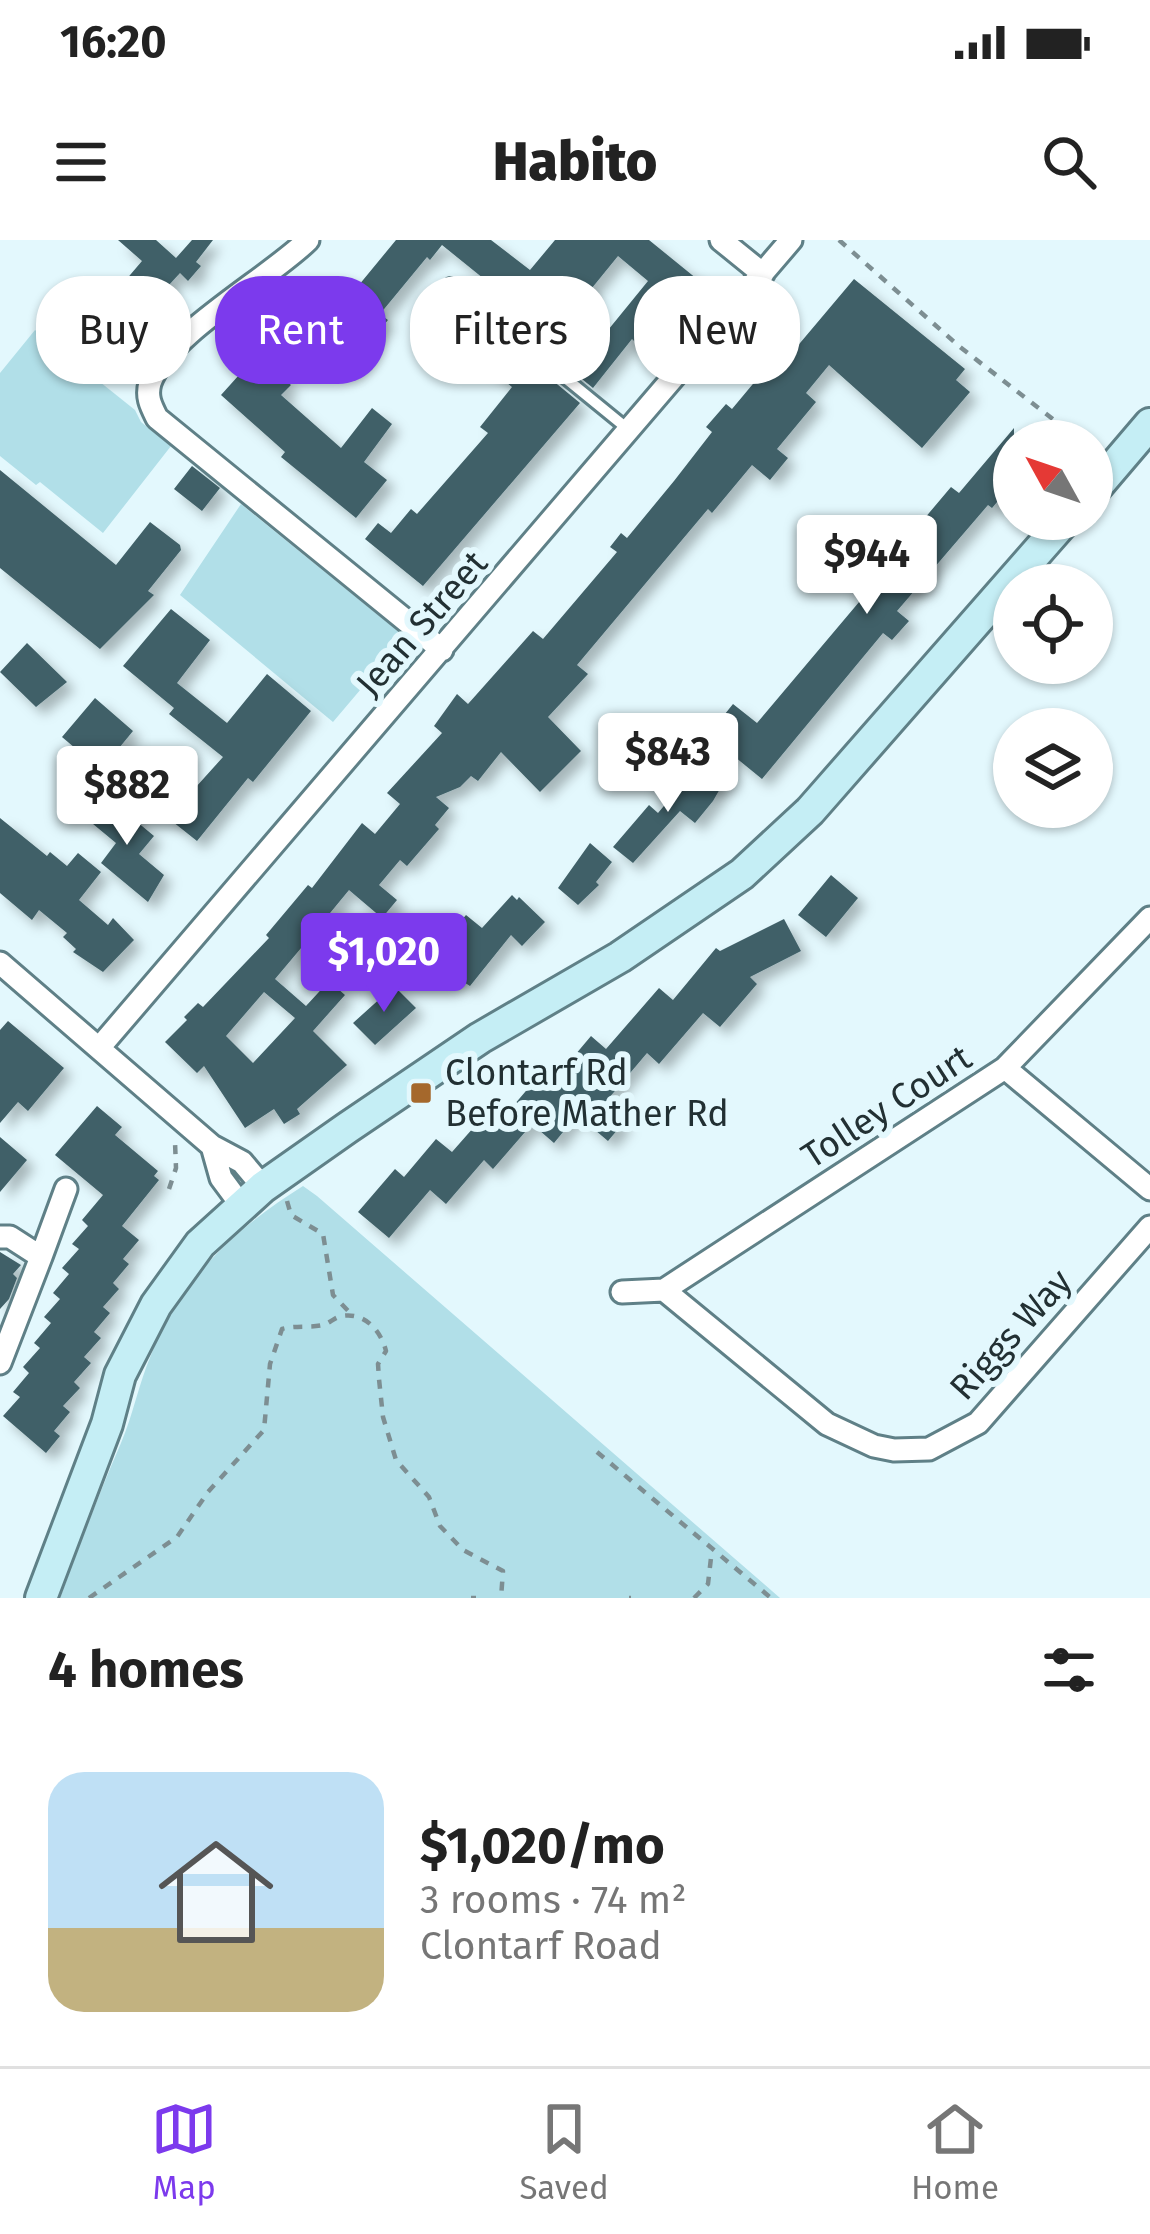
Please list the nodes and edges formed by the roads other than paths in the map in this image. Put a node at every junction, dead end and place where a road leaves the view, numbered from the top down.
1 (308, 240) edge
2 (721, 240) edge
3 (791, 240) edge
4 (763, 274) junction
5 (573, 384) edge
6 (1150, 424) edge
7 (629, 430) junction
8 (1113, 467) edge
9 (1048, 540) edge
10 (442, 650) junction
11 (1150, 918) edge
12 (2, 968) edge
13 (99, 1048) junction
14 (1005, 1068) junction
15 (66, 1189) dead end
16 (1150, 1189) edge
17 (264, 1196) junction
18 (1150, 1227) edge
19 (0, 1237) edge
20 (41, 1257) junction
21 (664, 1290) junction
22 (622, 1292) dead end
23 (0, 1363) edge
24 (40, 1598) edge

1 - 10 street
2 - 4 street
3 - 4 street, Jean Street
4 - 7 street, Jean Street
5 - 7 lane
6 - 8 street
7 - 10 street, Jean Street
9 - 17 street
10 - 13 street, Jean Street
11 - 14 street, Tolley Court
12 - 13 street
13 - 17 street
14 - 16 street
14 - 21 street, Tolley Court
15 - 20 street
17 - 24 street
18 - 21 street, Riggs Way
19 - 20 street
20 - 23 street
21 - 22 street

